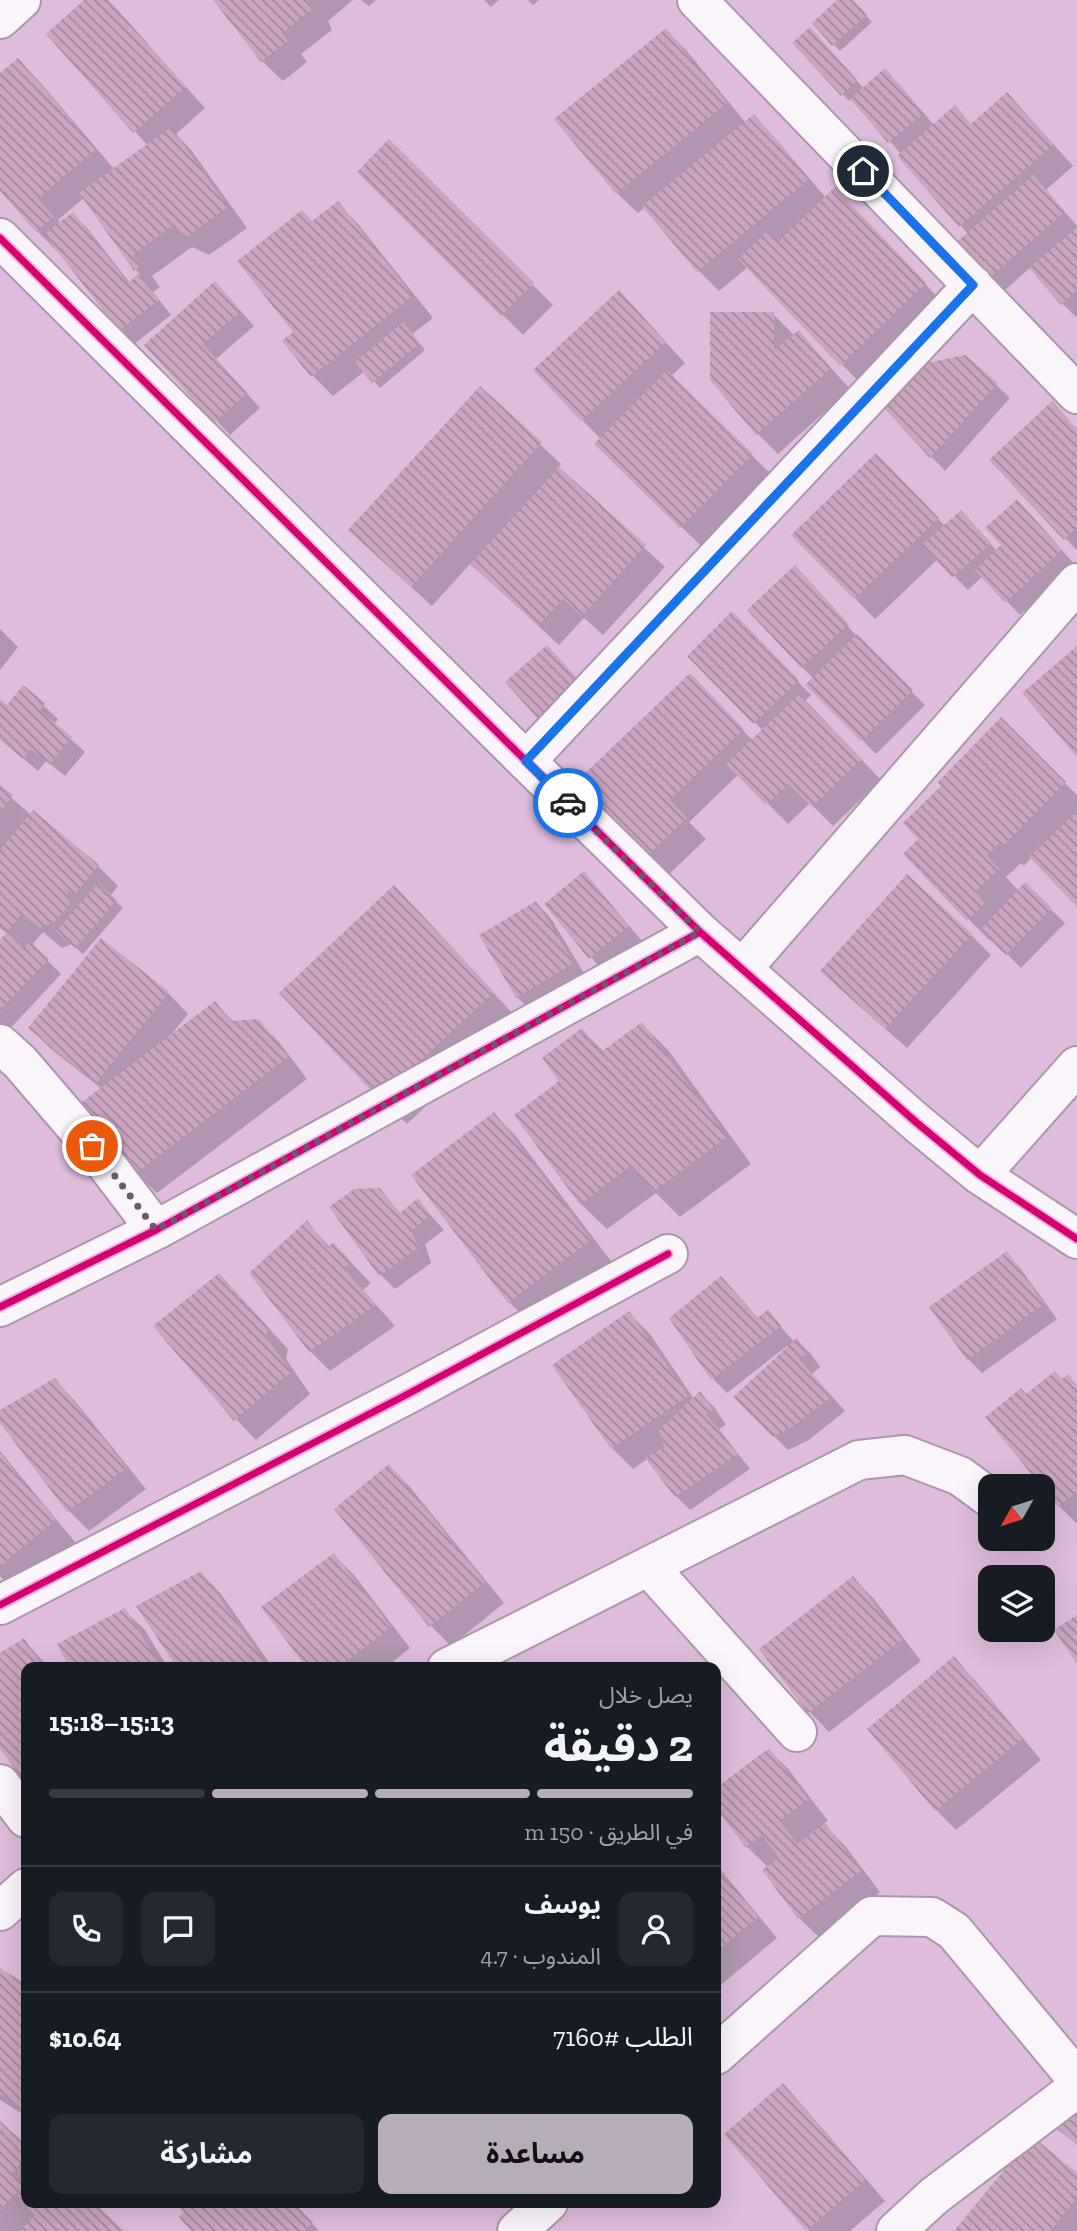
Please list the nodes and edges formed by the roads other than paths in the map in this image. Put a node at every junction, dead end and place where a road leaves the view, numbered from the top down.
1 (21, 0) edge
2 (697, 0) edge
3 (0, 19) edge
4 (0, 238) edge
5 (973, 285) junction
6 (1077, 394) edge
7 (1077, 583) edge
8 (526, 761) junction
9 (700, 932) junction
10 (742, 969) junction
11 (0, 1044) edge
12 (1077, 1066) edge
13 (980, 1175) junction
14 (156, 1230) junction
15 (1077, 1239) edge
16 (668, 1254) dead end
17 (0, 1307) edge
18 (978, 1489) edge
19 (649, 1567) junction
20 (0, 1605) edge
21 (459, 1662) edge
22 (797, 1732) dead end
23 (0, 1784) edge
24 (21, 1811) edge
25 (21, 1892) edge
26 (0, 1911) edge
27 (721, 2051) edge
28 (1077, 2079) edge
29 (1077, 2088) edge
30 (542, 2208) edge
31 (517, 2231) edge
32 (895, 2231) edge

1 - 3 street
2 - 5 street
4 - 8 street
5 - 6 street
5 - 8 street
7 - 10 street
8 - 9 street
9 - 10 street
9 - 14 street
10 - 13 street
11 - 14 street
12 - 13 street
13 - 15 street
14 - 17 street
16 - 20 street
18 - 19 street
19 - 21 street
19 - 22 street
23 - 24 street
25 - 26 street
27 - 28 street
29 - 32 street
30 - 31 street

